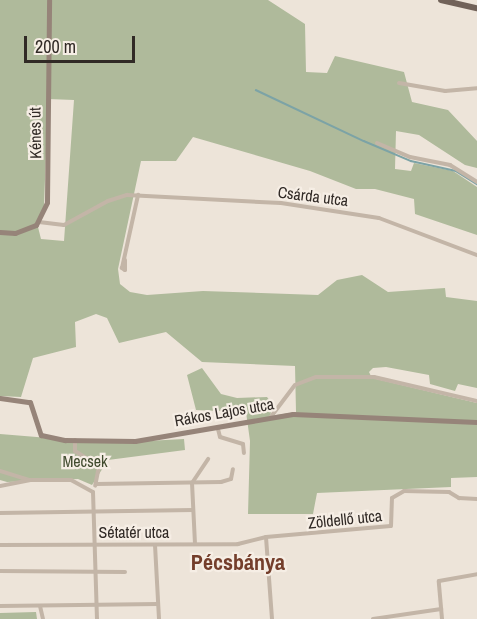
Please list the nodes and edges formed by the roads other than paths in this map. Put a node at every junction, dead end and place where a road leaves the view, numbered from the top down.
1 (49, 0) edge
2 (441, 0) edge
3 (477, 8) edge
4 (399, 83) dead end
5 (477, 88) edge
6 (377, 143) dead end
7 (477, 182) edge
8 (138, 195) junction
9 (39, 222) junction
10 (0, 232) edge
11 (477, 255) edge
12 (125, 260) dead end
13 (0, 398) edge
14 (477, 401) edge
15 (270, 418) junction
16 (477, 422) edge
17 (218, 429) junction
18 (75, 440) junction
19 (244, 453) dead end
20 (208, 459) dead end
21 (233, 469) dead end
22 (0, 471) edge
23 (30, 480) junction
24 (192, 483) junction
25 (96, 484) junction
26 (0, 486) edge
27 (93, 492) junction
28 (477, 500) edge
29 (193, 510) junction
30 (94, 511) junction
31 (0, 513) edge
32 (266, 537) junction
33 (95, 544) junction
34 (195, 544) junction
35 (0, 545) edge
36 (154, 545) junction
37 (0, 571) edge
38 (96, 572) junction
39 (125, 572) dead end
40 (477, 574) edge
41 (97, 604) junction
42 (158, 604) junction
43 (0, 606) edge
44 (40, 606) junction
45 (441, 609) junction
46 (43, 619) edge
47 (97, 619) edge
48 (159, 619) edge
49 (272, 619) edge
50 (373, 619) edge
51 (442, 619) edge

1 - 9 street, Kénes út
2 - 3 main road
4 - 5 street
6 - 7 street
8 - 9 street, Csárda utca
8 - 11 street, Csárda utca
8 - 12 street
9 - 10 street
13 - 18 street, Rákos Lajos utca
14 - 15 street
15 - 16 street, Rákos Lajos utca
15 - 17 street, Rákos Lajos utca
17 - 18 street, Rákos Lajos utca
17 - 19 street
18 - 25 street
20 - 24 street
21 - 24 street
22 - 23 street
23 - 26 street
23 - 27 street
24 - 25 street
24 - 29 street
25 - 27 street
27 - 30 street
28 - 32 street, Zöldellő utca
29 - 30 street
29 - 34 street
30 - 31 street
30 - 33 street
32 - 34 street, Sétatér utca
32 - 49 street
33 - 35 street, Sétatér utca
33 - 36 street, Sétatér utca
33 - 38 street
34 - 36 street, Sétatér utca
36 - 42 street
37 - 38 street
38 - 39 street
38 - 41 street
40 - 45 street
41 - 42 street
41 - 44 street
41 - 47 street
42 - 48 street
43 - 44 street
44 - 46 street
45 - 50 street
45 - 51 street

